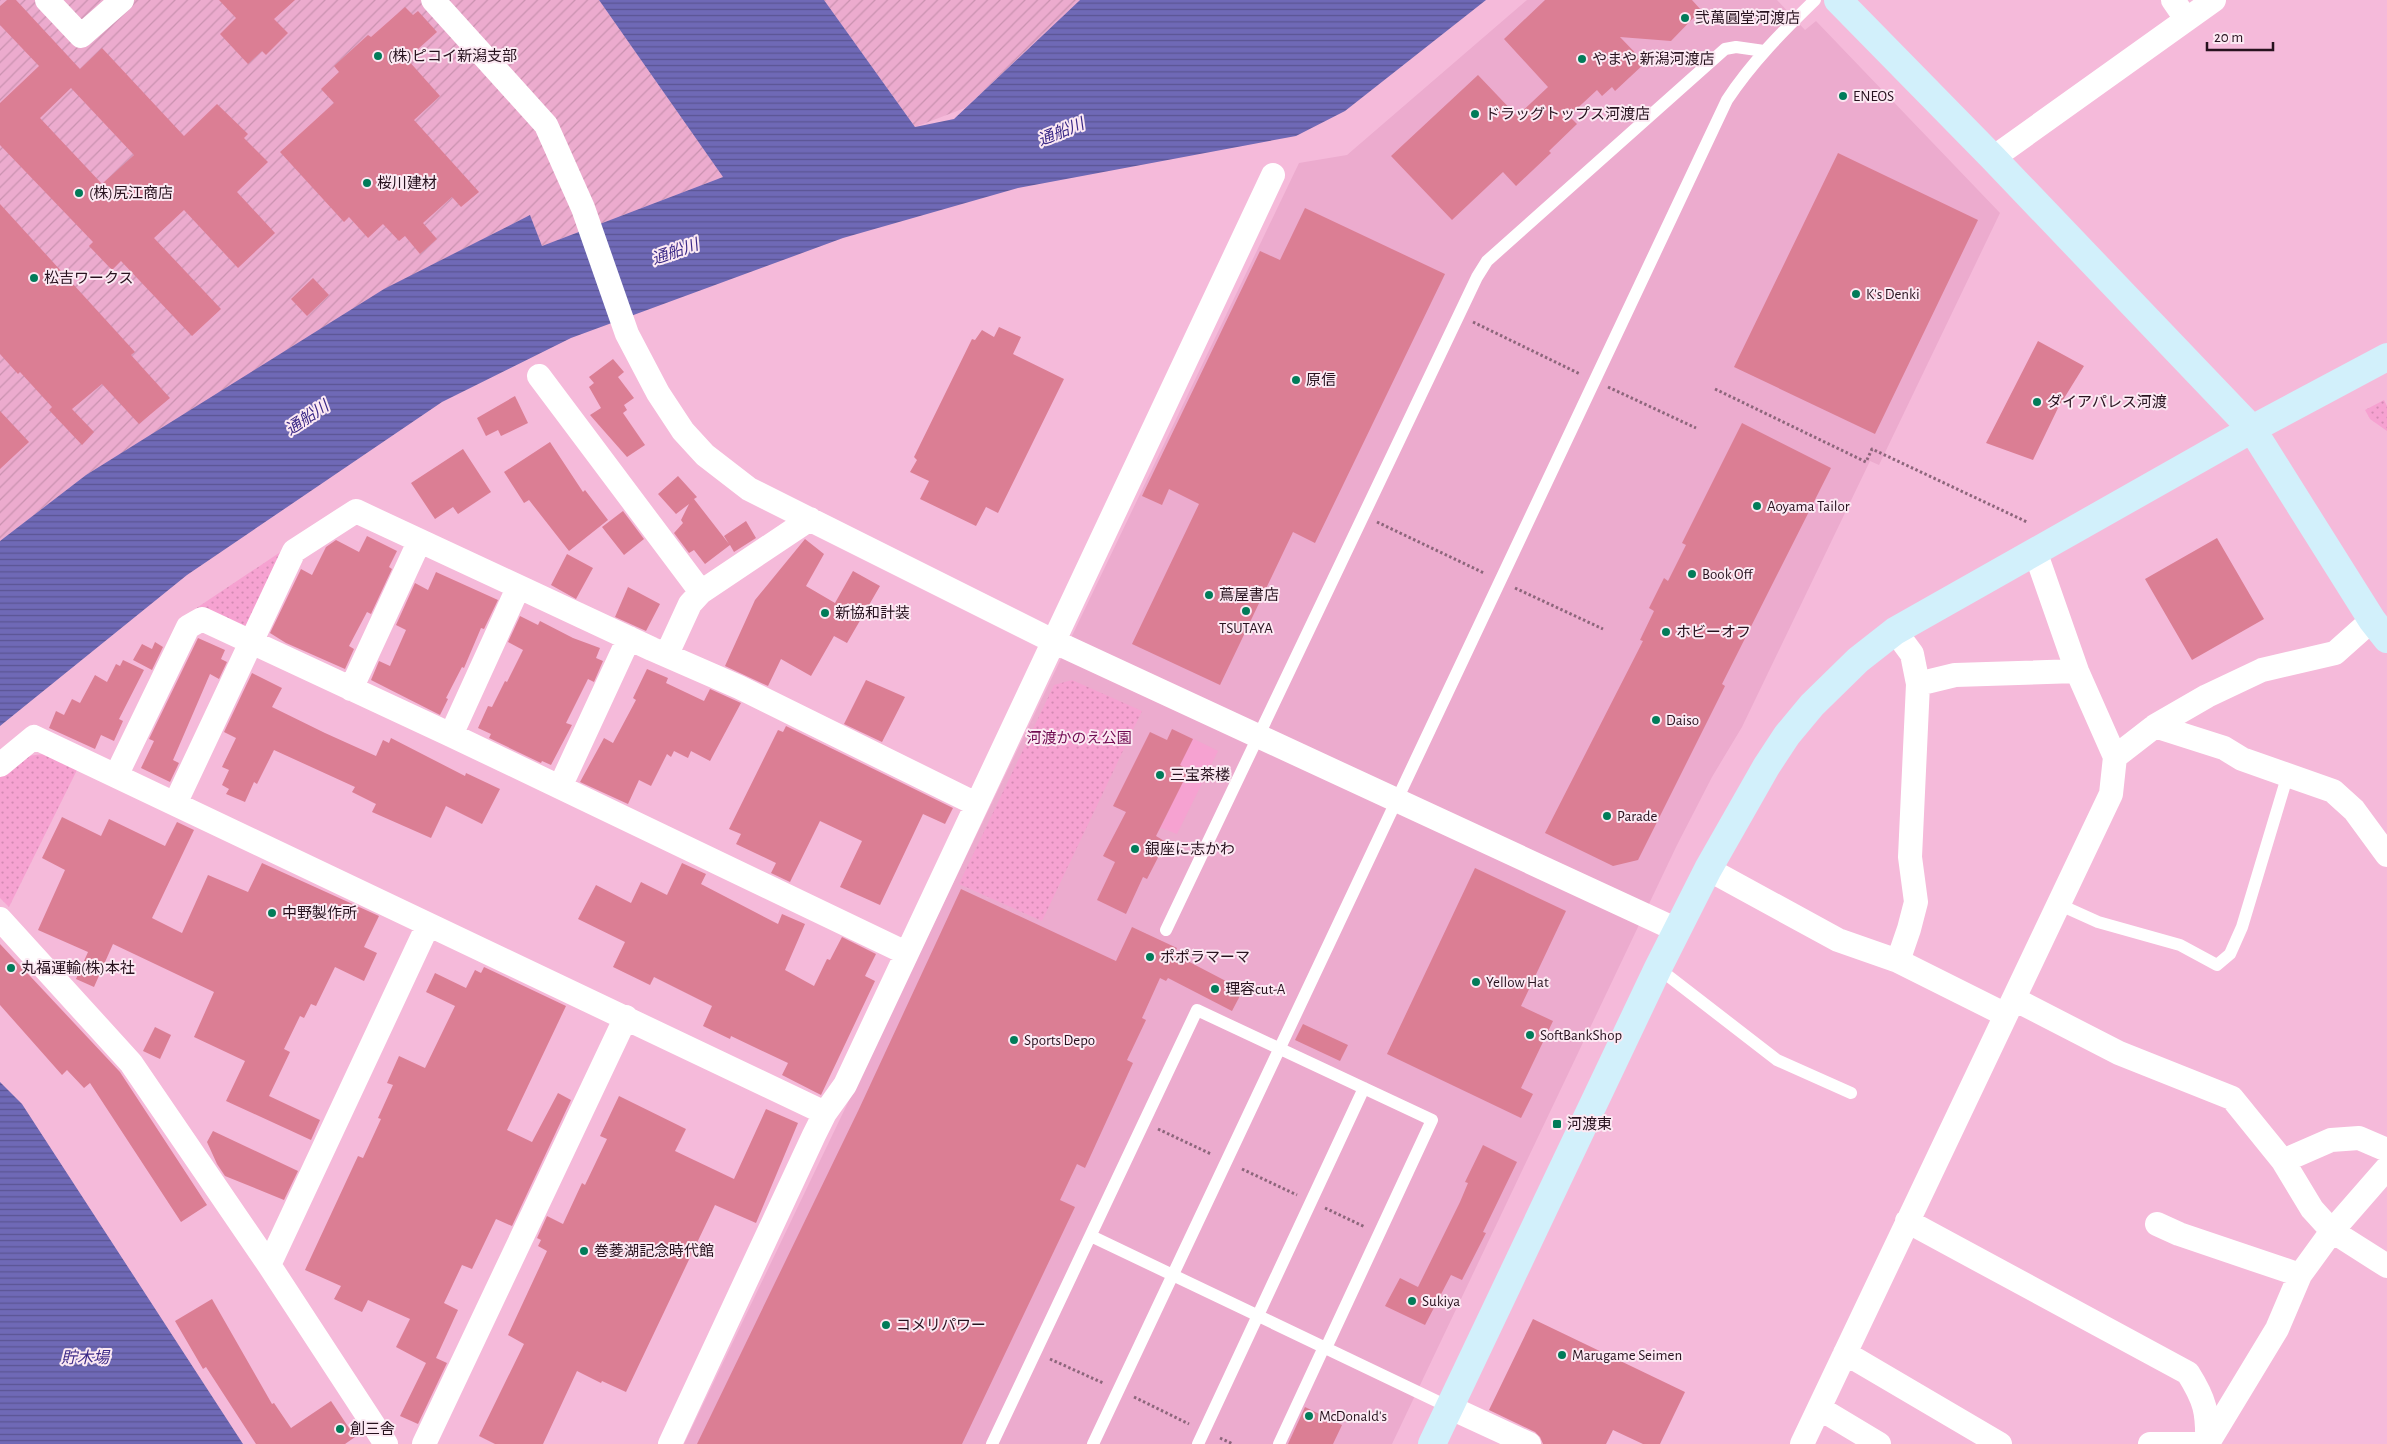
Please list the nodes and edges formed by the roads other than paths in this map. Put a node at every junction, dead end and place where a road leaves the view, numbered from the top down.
1 (48, 0) edge
2 (122, 0) edge
3 (433, 0) edge
4 (1816, 0) edge
5 (1838, 0) edge
6 (2172, 0) edge
7 (2214, 0) edge
8 (2186, 19) junction
9 (1764, 51) junction
10 (1993, 158) junction
11 (1273, 175) dead end
12 (2387, 356) edge
13 (539, 376) dead end
14 (2252, 429) junction
15 (810, 519) junction
16 (419, 542) junction
17 (2035, 551) junction
18 (518, 588) junction
19 (701, 592) junction
20 (2382, 630) edge
21 (1895, 631) junction
22 (629, 638) junction
23 (250, 642) junction
24 (1055, 642) junction
25 (667, 654) junction
26 (2077, 671) junction
27 (1918, 684) junction
28 (351, 689) junction
29 (2156, 726) junction
30 (451, 735) junction
31 (1258, 736) junction
32 (2115, 757) junction
33 (0, 765) edge
34 (2288, 774) junction
35 (116, 776) junction
36 (560, 787) junction
37 (1398, 801) junction
38 (175, 804) junction
39 (976, 804) junction
40 (2387, 855) edge
41 (1708, 869) junction
42 (2058, 904) junction
43 (0, 919) edge
44 (428, 925) junction
45 (1166, 930) dead end
46 (1677, 930) junction
47 (906, 953) junction
48 (1898, 961) junction
49 (1658, 968) junction
50 (2010, 1007) junction
51 (626, 1017) junction
52 (1280, 1049) junction
53 (1364, 1088) junction
54 (1851, 1094) dead end
55 (825, 1113) junction
56 (2387, 1150) edge
57 (2284, 1161) junction
58 (2387, 1168) edge
59 (1907, 1221) junction
60 (2157, 1224) dead end
61 (2332, 1231) junction
62 (1091, 1236) junction
63 (269, 1265) junction
64 (2387, 1266) edge
65 (2300, 1275) junction
66 (1173, 1276) junction
67 (1258, 1316) junction
68 (1325, 1348) junction
69 (1845, 1353) junction
70 (1449, 1407) junction
71 (1819, 1408) junction
72 (386, 1444) edge
73 (424, 1444) edge
74 (670, 1444) edge
75 (992, 1444) edge
76 (1093, 1444) edge
77 (1198, 1444) edge
78 (1279, 1444) edge
79 (1432, 1444) edge
80 (1530, 1444) edge
81 (1802, 1444) edge
82 (1879, 1444) edge
83 (2000, 1444) edge
84 (2150, 1444) edge
85 (2202, 1444) edge

1 - 2 street
3 - 15 street
4 - 9 lane
5 - 10 street
6 - 8 street
7 - 8 street
8 - 10 street
9 - 31 lane
9 - 37 lane
10 - 14 street
11 - 24 street
12 - 14 street
13 - 19 street
14 - 17 street
14 - 20 street
15 - 19 street
15 - 24 street
16 - 18 street
16 - 23 street
16 - 28 street
17 - 21 street
17 - 26 street
18 - 22 street
18 - 30 street
19 - 25 street
20 - 29 street
21 - 27 street
21 - 41 street
22 - 25 street
22 - 36 street
23 - 28 street
23 - 35 street
23 - 38 street
24 - 31 street
24 - 39 street
25 - 39 street
26 - 27 street
26 - 32 street
27 - 48 street
28 - 30 street
29 - 32 street
29 - 34 street
30 - 36 street
31 - 37 street
31 - 45 lane
32 - 42 street
33 - 35 street
34 - 40 street
34 - 42 lane
35 - 38 street
36 - 47 street
37 - 46 street
37 - 52 lane
38 - 44 street
39 - 47 street
41 - 46 street
41 - 48 street
42 - 50 street
43 - 63 street
44 - 51 street
44 - 63 street
46 - 49 street
47 - 55 street
48 - 50 street
49 - 54 lane
49 - 70 street
50 - 57 street
50 - 59 street
51 - 55 street
51 - 73 street
52 - 53 lane
52 - 62 lane
52 - 66 lane
53 - 67 lane
53 - 68 lane
55 - 74 street
56 - 57 street
57 - 61 street
58 - 61 street
59 - 65 street
59 - 69 street
60 - 65 street
61 - 64 street
61 - 65 street
62 - 66 lane
62 - 75 lane
63 - 72 street
66 - 67 lane
66 - 76 lane
67 - 68 lane
67 - 77 lane
68 - 70 lane
68 - 78 lane
69 - 71 street
69 - 83 street
70 - 79 street
70 - 80 street
71 - 81 street
71 - 82 street
84 - 85 street

